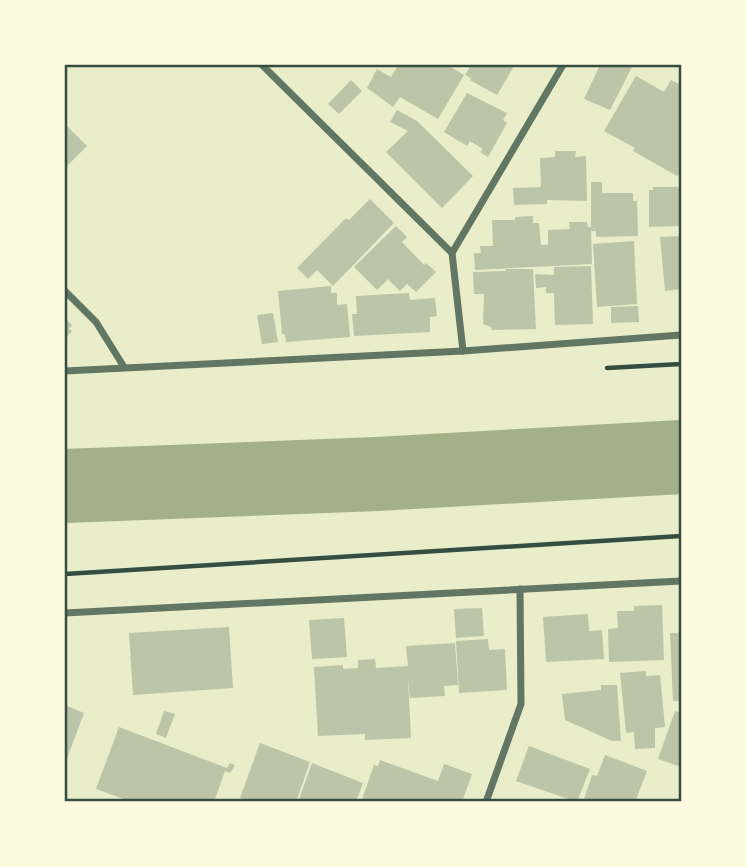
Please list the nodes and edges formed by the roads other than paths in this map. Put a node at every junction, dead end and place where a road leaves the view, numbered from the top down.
1 (262, 65) edge
2 (563, 65) edge
3 (452, 253) junction
4 (65, 291) edge
5 (681, 335) edge
6 (463, 351) junction
7 (124, 367) junction
8 (65, 371) edge
9 (681, 581) edge
10 (520, 589) junction
11 (65, 613) edge
12 (486, 802) edge

1 - 3 street
2 - 3 street
3 - 6 street
4 - 7 street
5 - 6 street
6 - 7 street
7 - 8 street
9 - 10 street
10 - 11 street
10 - 12 street

